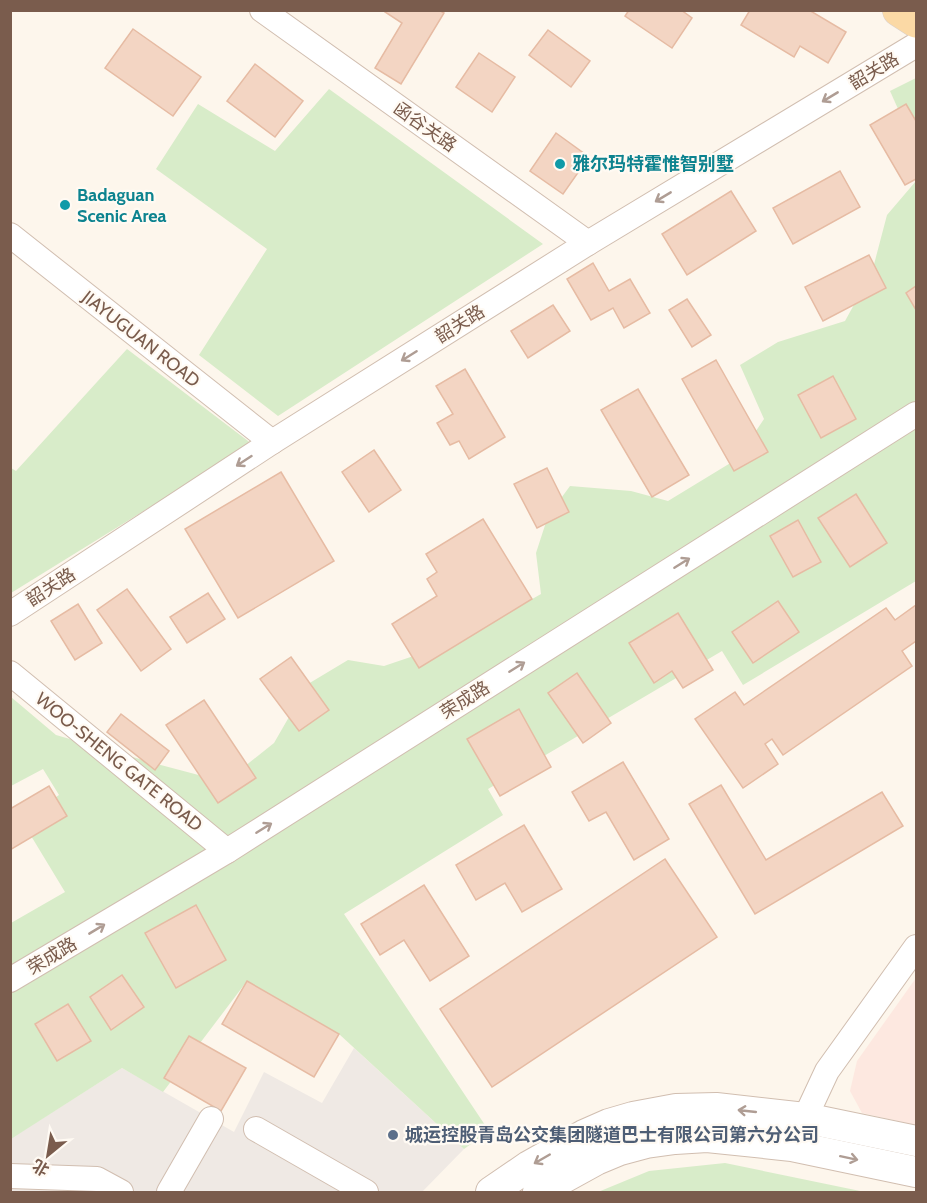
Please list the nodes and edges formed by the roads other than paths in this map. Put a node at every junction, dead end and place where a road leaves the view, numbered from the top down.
1 (262, 10) edge
2 (899, 10) edge
3 (916, 21) edge
4 (916, 45) edge
5 (10, 235) edge
6 (588, 243) junction
7 (916, 414) edge
8 (272, 442) junction
9 (10, 614) edge
10 (10, 673) edge
11 (227, 851) junction
12 (916, 947) edge
13 (10, 980) edge
14 (805, 1118) junction
15 (211, 1119) dead end
16 (256, 1129) dead end
17 (916, 1142) edge
18 (792, 1146) junction
19 (916, 1172) edge
20 (10, 1176) edge
21 (121, 1192) edge
22 (169, 1192) edge
23 (366, 1192) edge
24 (491, 1192) edge
25 (538, 1192) edge

1 - 6 street, 函谷关路
2 - 3 main road
4 -> 6 street, 韶关路
5 - 8 street, JIAYUGUAN ROAD
6 -> 8 street, 韶关路
11 -> 7 street, 荣成路
8 -> 9 street, 韶关路
10 - 11 street, WOO-SHENG GATE ROAD
13 -> 11 street, 荣成路
12 - 14 street
14 - 17 street
14 - 18 street
14 -> 24 street
15 - 22 street
16 - 23 street
18 -> 19 street
18 - 25 street
20 - 21 street

